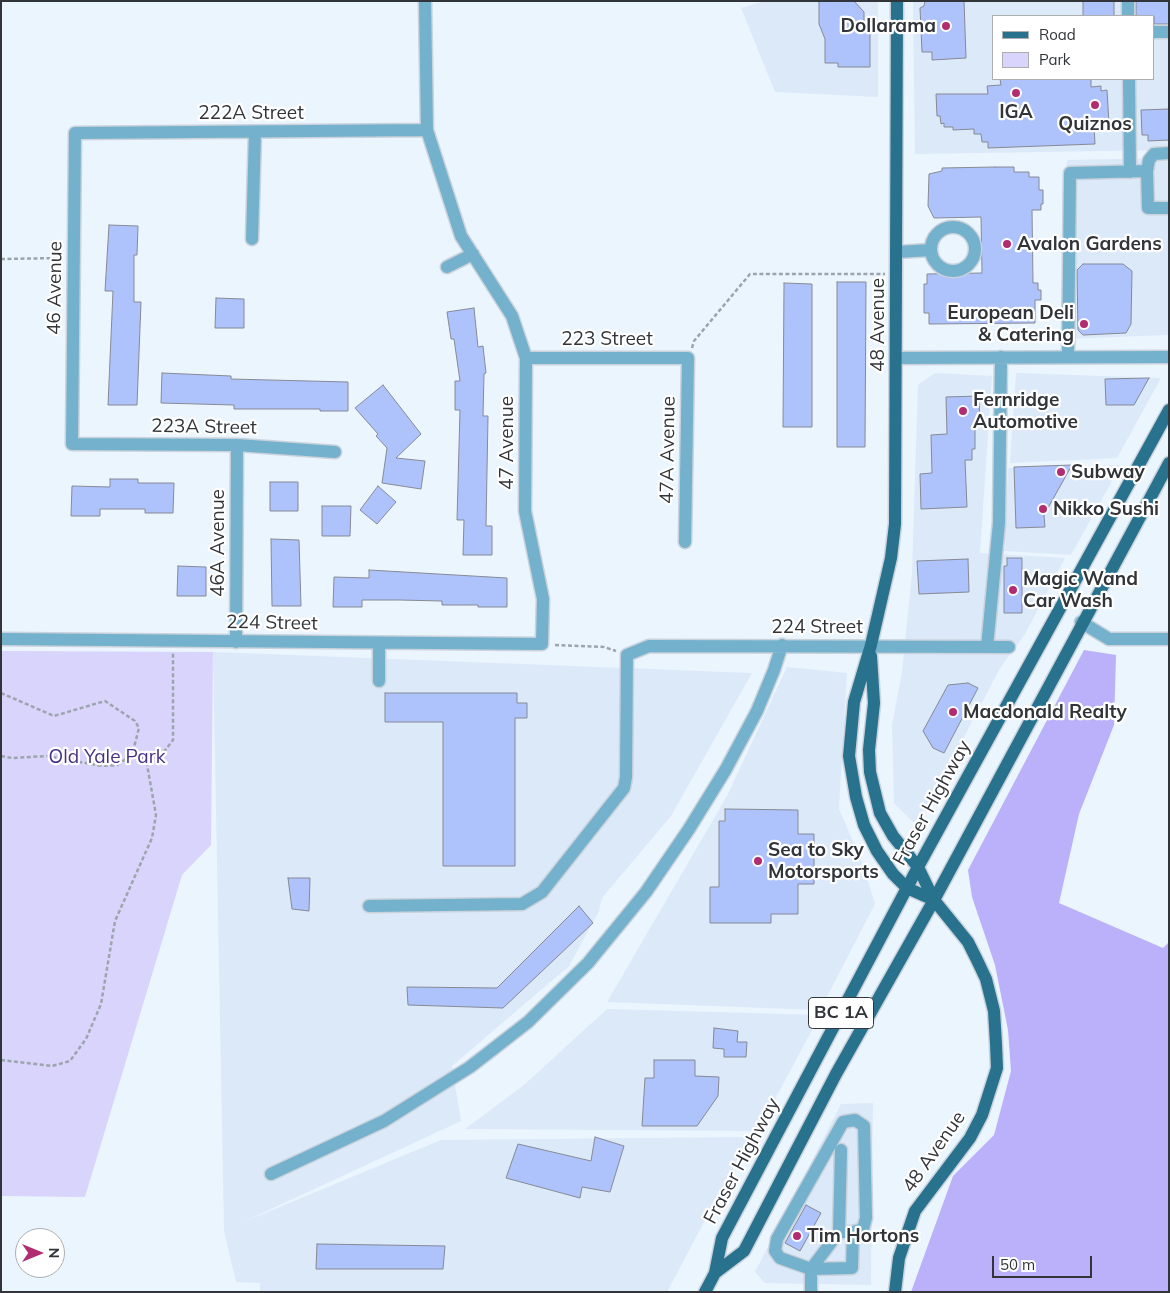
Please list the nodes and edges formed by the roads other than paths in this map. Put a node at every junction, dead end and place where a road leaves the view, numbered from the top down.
1 (426, 1) edge
2 (897, 1) edge
3 (1128, 1) edge
4 (1128, 15) edge
5 (1155, 32) edge
6 (1169, 32) edge
7 (1129, 80) edge
8 (427, 130) junction
9 (75, 133) joint
10 (255, 133) junction
11 (1169, 153) edge
12 (1148, 171) junction
13 (1130, 172) junction
14 (1169, 208) edge
15 (252, 239) dead end
16 (931, 250) dead end
17 (897, 252) junction
18 (473, 254) junction
19 (448, 267) dead end
20 (1068, 357) junction
21 (1169, 357) edge
22 (526, 358) junction
23 (688, 358) joint
24 (896, 358) junction
25 (1001, 358) junction
26 (1169, 410) edge
27 (72, 444) joint
28 (237, 445) junction
29 (335, 452) dead end
30 (1169, 463) edge
31 (685, 542) dead end
32 (1081, 622) junction
33 (1, 638) edge
34 (1169, 639) edge
35 (236, 642) junction
36 (379, 643) junction
37 (542, 644) joint
38 (782, 646) junction
39 (871, 646) junction
40 (987, 647) junction
41 (1009, 647) dead end
42 (379, 681) dead end
43 (918, 867) junction
44 (907, 888) junction
45 (934, 900) junction
46 (369, 906) dead end
47 (841, 1150) dead end
48 (271, 1174) dead end
49 (839, 1232) junction
50 (853, 1232) junction
51 (811, 1269) junction
52 (715, 1273) junction
53 (705, 1292) edge
54 (811, 1292) edge
55 (895, 1292) edge

1 - 8 street, 47 Avenue
2 - 17 main road, 48 Avenue
3 - 4 street
5 - 6 street
7 - 13 street
8 - 10 street, 222A Street
8 - 18 street, 47 Avenue
9 - 10 street, 222A Street
9 - 27 street, 46 Avenue
10 - 15 street
11 - 12 street
12 - 13 street
12 - 14 street
13 - 20 street
16 - 17 street
17 - 24 main road, 48 Avenue
18 - 19 street
18 - 22 street, 47 Avenue
20 - 21 street
20 - 25 street
22 - 23 street, 223 Street
22 - 37 street, 47 Avenue
23 - 31 street, 47A Avenue
24 - 25 street
24 - 39 main road, 48 Avenue
25 - 40 street
26 - 43 main road, Fraser Highway / BC 1A
27 - 28 street, 223A Street
28 - 29 street, 223A Street
28 - 35 street, 46A Avenue
30 - 32 main road, Fraser Highway / BC 1A
32 - 34 street
32 - 45 main road, Fraser Highway / BC 1A
33 - 35 street, 224 Street
35 - 36 street, 224 Street
36 - 37 street, 224 Street
36 - 42 street
38 - 39 street, 224 Street
38 - 46 street, 224 Street
38 - 48 street
39 - 40 street, 224 Street
39 - 43 main road, 48 Avenue
39 - 44 main road, 48 Avenue
40 - 41 street, 224 Street
43 - 44 main road, Fraser Highway / BC 1A
43 - 45 main road, 48 Avenue
44 - 45 main road, 48 Avenue
44 - 52 main road, Fraser Highway / BC 1A
45 - 52 main road, Fraser Highway / BC 1A
45 - 55 main road, 48 Avenue
47 - 49 street
49 - 50 street
49 - 51 street
50 - 51 street
50 - 51 street
51 - 54 street
52 - 53 main road, Fraser Highway / BC 1A

